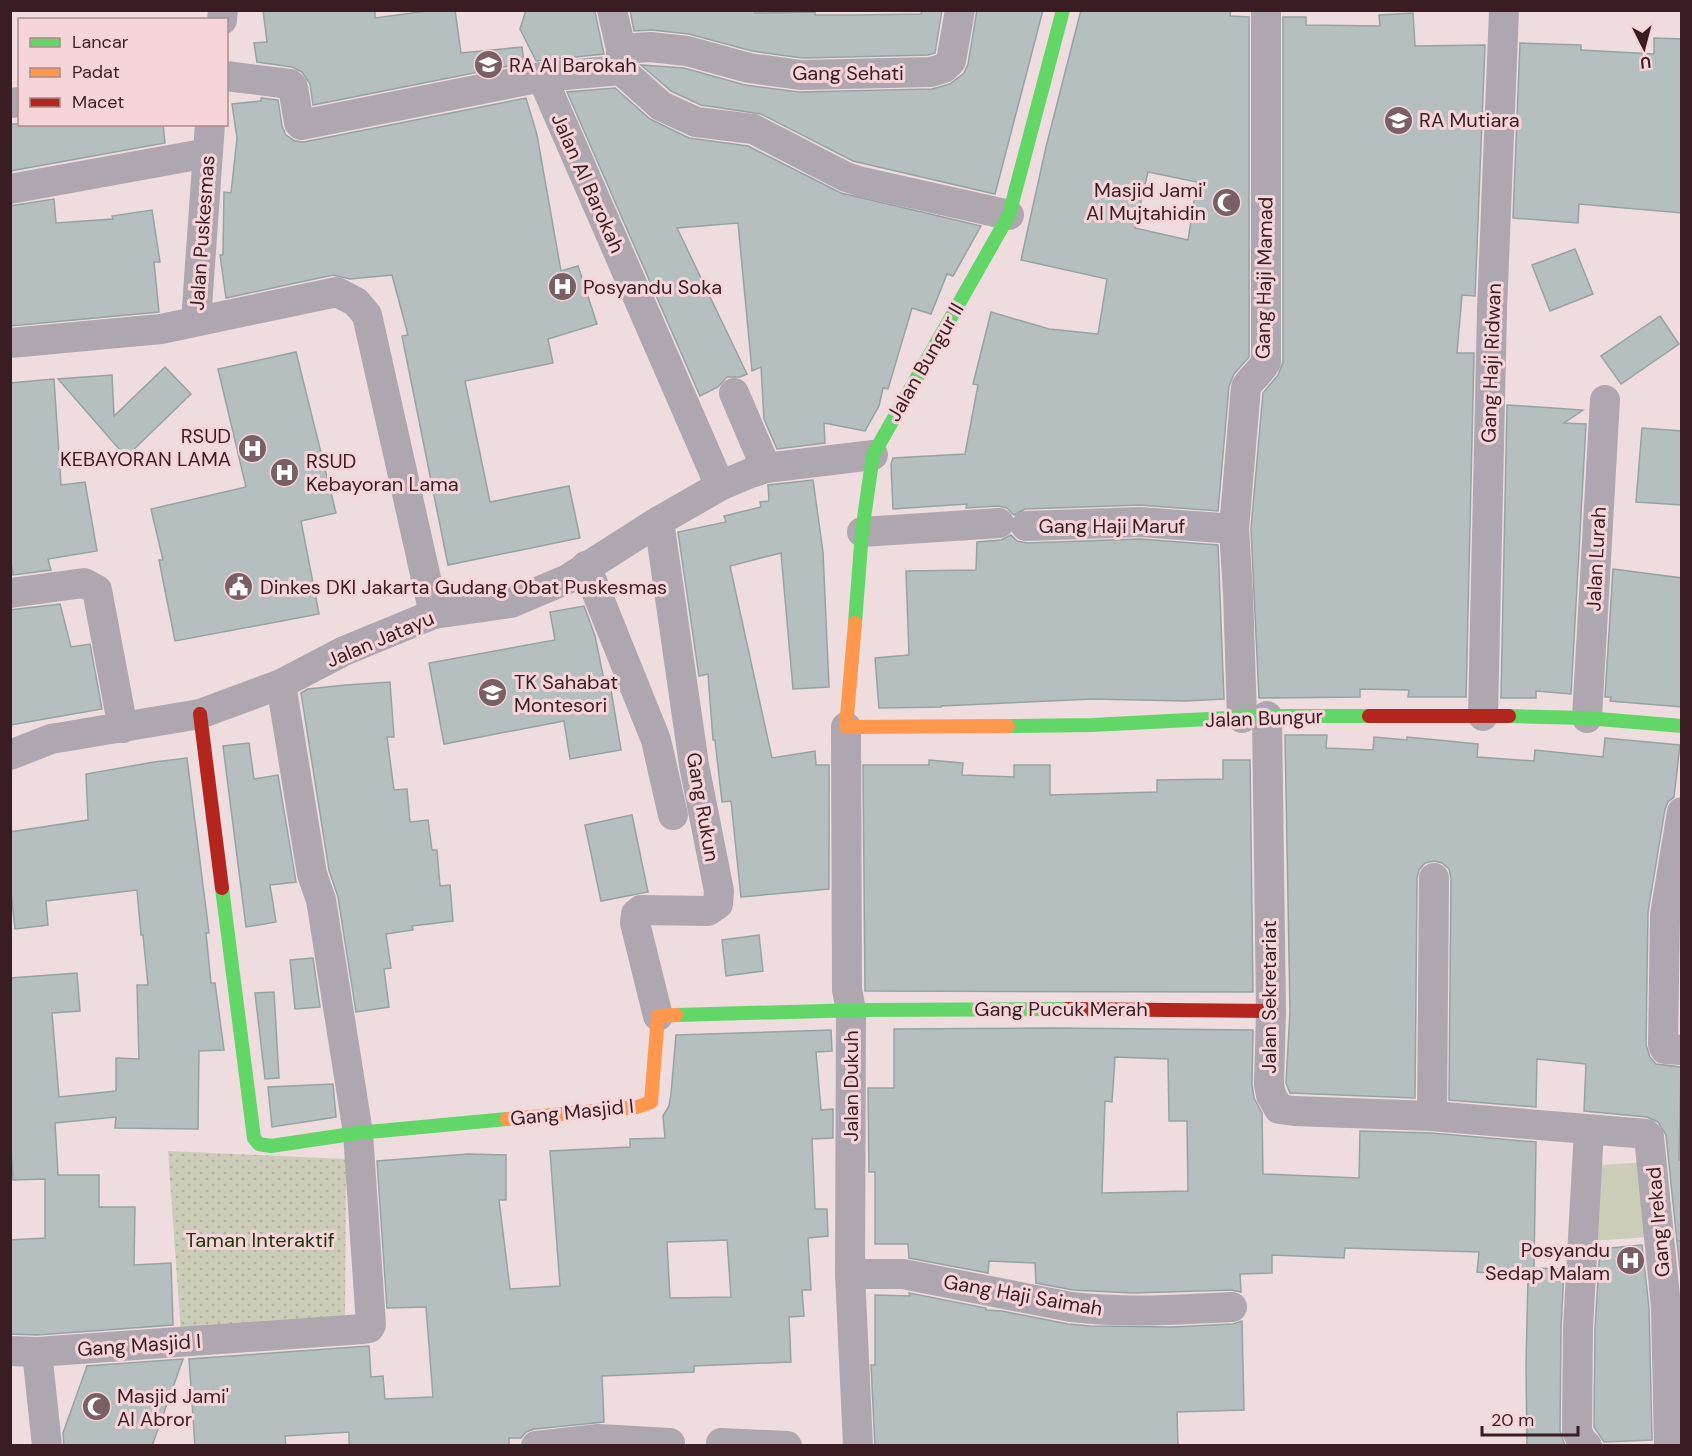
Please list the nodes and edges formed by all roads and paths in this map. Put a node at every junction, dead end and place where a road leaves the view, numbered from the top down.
1 (612, 10) edge
2 (960, 10) edge
3 (1063, 10) edge
4 (1266, 10) edge
5 (1504, 10) edge
6 (621, 60) junction
7 (228, 76) edge
8 (542, 77) junction
9 (209, 139) edge
10 (10, 189) edge
11 (1009, 215) junction
12 (196, 321) junction
13 (10, 344) edge
14 (734, 393) dead end
15 (1605, 400) dead end
16 (873, 455) junction
17 (766, 468) junction
18 (720, 486) junction
19 (659, 521) junction
20 (1234, 529) junction
21 (862, 532) junction
22 (586, 566) junction
23 (10, 593) edge
24 (434, 614) junction
25 (281, 684) junction
26 (200, 714) junction
27 (1483, 716) junction
28 (1254, 717) junction
29 (1587, 718) junction
30 (1682, 726) edge
31 (846, 727) junction
32 (123, 728) junction
33 (10, 754) edge
34 (1682, 812) edge
35 (673, 816) dead end
36 (1434, 878) dead end
37 (851, 1010) junction
38 (1271, 1011) junction
39 (658, 1017) junction
40 (1682, 1050) edge
41 (1432, 1116) junction
42 (1589, 1130) junction
43 (358, 1133) junction
44 (1651, 1142) joint
45 (850, 1274) junction
46 (1672, 1282) edge
47 (1232, 1307) dead end
48 (24, 1351) edge
49 (670, 1443) dead end
50 (721, 1443) dead end
51 (47, 1446) edge
52 (536, 1446) edge
53 (787, 1446) edge
54 (858, 1446) edge
55 (1587, 1446) edge
56 (1669, 1446) edge

1 - 6 street
2 - 6 street, Gang Sehati
3 - 11 street, Jalan Bungur II
4 - 20 street, Gang Haji Mamad
5 - 27 street, Gang Haji Ridwan
6 - 8 street
6 - 11 street
7 - 8 street
8 - 18 street, Jalan Al Barokah
9 - 10 street
9 - 12 street, Jalan Puskesmas
11 - 16 street, Jalan Bungur II
12 - 13 street
12 - 24 street, Jalan Puskesmas
14 - 17 street
15 - 29 street, Jalan Lurah
16 - 17 street, Jalan Jatayu
16 - 21 street, Jalan Bungur II
17 - 18 street, Jalan Jatayu
18 - 19 street, Jalan Jatayu
19 - 22 street, Jalan Jatayu
19 - 39 street, Gang Rukun
20 - 21 street, Gang Haji Maruf
20 - 28 street, Gang Haji Mamad
21 - 31 street, Jalan Bungur II
22 - 24 street, Jalan Jatayu
22 - 35 street
23 - 32 street
24 - 25 street, Jalan Jatayu
25 - 26 street, Jalan Jatayu
25 - 43 street, Gang Masjid I
26 - 32 street, Jalan Jatayu
26 - 43 street
27 - 28 street, Jalan Bungur
27 - 29 street, Jalan Bungur
28 - 31 street, Jalan Bungur
28 - 38 street, Jalan Sekretariat
29 - 30 street, Jalan Bungur
31 - 37 street, Jalan Dukuh
32 - 33 street, Jalan Jatayu
34 - 40 street
36 - 41 street
37 - 38 street, Gang Pucuk Merah
37 - 39 street
37 - 45 street, Jalan Dukuh
38 - 41 street, Jalan Sekretariat
39 - 43 street, Gang Masjid I
41 - 42 street, Jalan Sekretariat
42 - 44 street, Jalan Sekretariat
42 - 55 street
43 - 48 street, Gang Masjid I
44 - 46 street, Gang Irekad
45 - 47 street, Gang Haji Saimah
45 - 54 street, Jalan Dukuh
46 - 56 street, Gang Irekad
48 - 51 street
49 - 52 street
50 - 53 street

